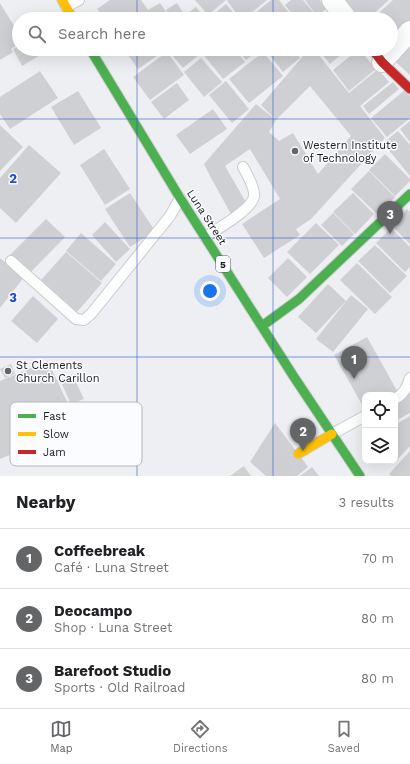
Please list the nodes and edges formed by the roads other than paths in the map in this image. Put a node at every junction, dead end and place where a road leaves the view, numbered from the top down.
1 (79, 0) edge
2 (332, 0) edge
3 (64, 4) edge
4 (341, 12) edge
5 (410, 31) edge
6 (398, 40) edge
7 (94, 56) edge
8 (378, 56) edge
9 (410, 89) edge
10 (243, 167) dead end
11 (410, 194) edge
12 (180, 198) junction
13 (205, 237) junction
14 (11, 261) dead end
15 (262, 326) junction
16 (410, 378) edge
17 (398, 397) edge
18 (362, 418) edge
19 (332, 434) junction
20 (298, 454) tunnel mouth
21 (360, 476) edge

1 - 3 lane
2 - 4 street
5 - 6 street
7 - 12 main road, Luna Street / 5
8 - 9 main road
10 - 13 lane
11 - 15 main road
12 - 13 main road, Luna Street / 5
12 - 14 lane
13 - 15 main road, Luna Street / 5
15 - 19 main road, Luna Street / 5
16 - 17 lane
18 - 19 lane
19 - 20 main road
19 - 21 main road, Luna Street / 5

